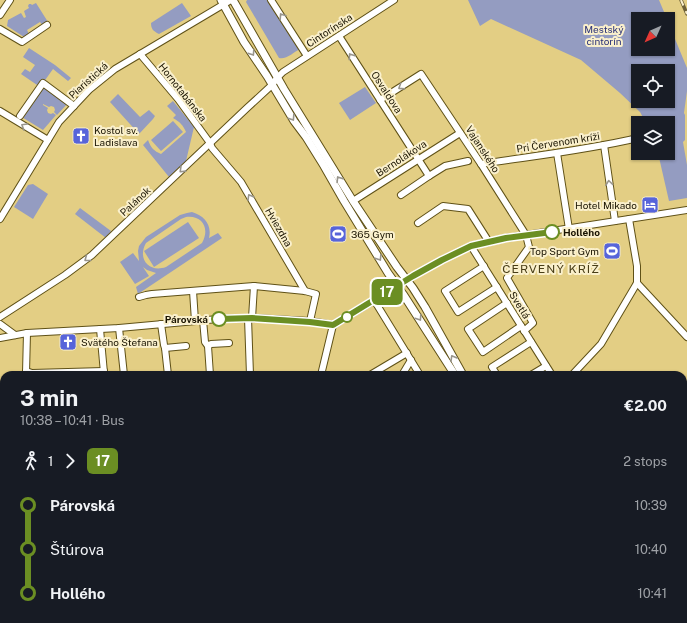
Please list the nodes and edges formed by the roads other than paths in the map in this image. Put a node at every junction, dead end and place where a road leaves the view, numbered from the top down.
1 (10, 0) edge
2 (232, 0) edge
3 (271, 0) edge
4 (394, 0) edge
5 (222, 2) edge
6 (5, 3) edge
7 (0, 15) edge
8 (47, 25) dead end
9 (0, 28) edge
10 (339, 36) junction
11 (140, 54) junction
12 (307, 56) junction
13 (277, 78) junction
14 (272, 85) junction
15 (380, 100) junction
16 (74, 106) junction
17 (0, 111) edge
18 (20, 116) dead end
19 (460, 132) junction
20 (48, 140) junction
21 (631, 140) edge
22 (210, 143) junction
23 (604, 145) junction
24 (557, 153) junction
25 (418, 159) junction
26 (468, 161) dead end
27 (481, 164) junction
28 (429, 176) junction
29 (401, 195) dead end
30 (353, 201) junction
31 (687, 210) edge
32 (0, 219) edge
33 (629, 219) junction
34 (615, 221) junction
35 (418, 223) dead end
36 (569, 229) junction
37 (526, 235) junction
38 (489, 242) junction
39 (471, 246) junction
40 (484, 266) junction
41 (507, 278) junction
42 (406, 280) junction
43 (637, 283) junction
44 (254, 286) junction
45 (397, 286) junction
46 (496, 286) junction
47 (193, 291) junction
48 (305, 291) junction
49 (139, 297) dead end
50 (374, 300) junction
51 (507, 303) junction
52 (0, 318) edge
53 (250, 318) junction
54 (203, 320) junction
55 (195, 321) junction
56 (310, 322) junction
57 (0, 324) edge
58 (161, 324) junction
59 (333, 325) junction
60 (120, 328) junction
61 (100, 329) junction
62 (523, 329) junction
63 (27, 333) junction
64 (15, 335) junction
65 (687, 337) edge
66 (0, 338) edge
67 (531, 342) junction
68 (229, 343) dead end
69 (186, 346) dead end
70 (208, 346) junction
71 (165, 348) junction
72 (407, 353) junction
73 (411, 360) junction
74 (546, 366) junction
75 (26, 371) edge
76 (104, 371) edge
77 (124, 371) edge
78 (168, 371) edge
79 (210, 371) edge
80 (250, 371) edge
81 (322, 371) edge
82 (377, 371) edge
83 (404, 371) edge
84 (418, 371) edge
85 (452, 371) edge
86 (461, 371) edge
87 (494, 371) edge
88 (538, 371) edge
89 (549, 371) edge
90 (576, 371) edge

1 - 6 street
2 - 5 street, Piaristická
2 - 13 main road
12 -> 3 street
4 - 10 street, Cintorínska
5 - 11 street, Piaristická
5 -> 14 main road
6 - 7 street
8 - 9 street
10 - 12 street, Cintorínska
15 -> 10 street, Osvaldova
11 - 16 street, Piaristická
11 - 22 street, Hornotabánska
12 - 13 street, Cintorínska
13 - 14 street, Cintorínska
30 -> 13 main road
14 - 22 street, Palánok
14 -> 45 main road
19 -> 15 street, Vajanského
15 - 25 street, Osvaldova
16 - 18 street
16 - 20 street, Piaristická
20 -> 17 street
19 - 25 street, Bernolákova
19 - 27 street, Vajanského
20 - 32 street, Piaristická
21 - 23 street, Pri Červenom kríži
48 -> 22 street, Hviezdna
22 -> 52 street, Palánok
23 - 24 street, Pri Červenom kríži
34 -> 23 street
24 - 27 street, Pri Červenom kríži
24 - 36 street
25 - 28 street, Osvaldova
25 - 30 street, Bernolákova
26 - 28 street
27 - 37 street, Vajanského
28 - 29 street
30 - 42 main road
31 - 33 street
33 - 34 street
33 - 43 street
34 - 36 street
35 - 38 street
36 - 37 street
37 - 38 street
37 - 41 street
38 - 39 street
39 - 40 street, Svetlá
39 - 42 street
40 - 46 street, Svetlá
40 - 46 street
41 - 46 street
41 - 62 street
42 - 45 main road
86 -> 42 main road
43 - 65 street
43 - 90 street
44 - 47 street
44 - 48 street
44 - 53 street
45 - 50 street
45 -> 85 main road
46 - 51 street, Svetlá
47 - 49 street
47 - 55 street
48 - 56 street, Hviezdna
50 - 59 street
50 - 72 street
51 - 62 street, Svetlá
51 - 62 street
53 - 54 street
53 - 56 street
53 - 80 street
54 - 55 street
54 - 70 street
55 - 58 street
56 - 59 street
57 - 64 street
58 - 60 street
58 - 71 street
59 - 81 street
60 - 61 street
60 - 77 street
61 - 63 street
61 - 76 street
62 - 67 street, Svetlá
63 - 64 street
63 - 75 street
64 - 66 street
67 - 74 street, Svetlá
67 - 87 street
68 - 70 street
69 - 71 street
70 - 79 street
71 - 78 street
72 - 73 street
72 - 82 street
73 - 83 street
73 - 84 street
74 - 88 street
74 - 89 street, Svetlá

